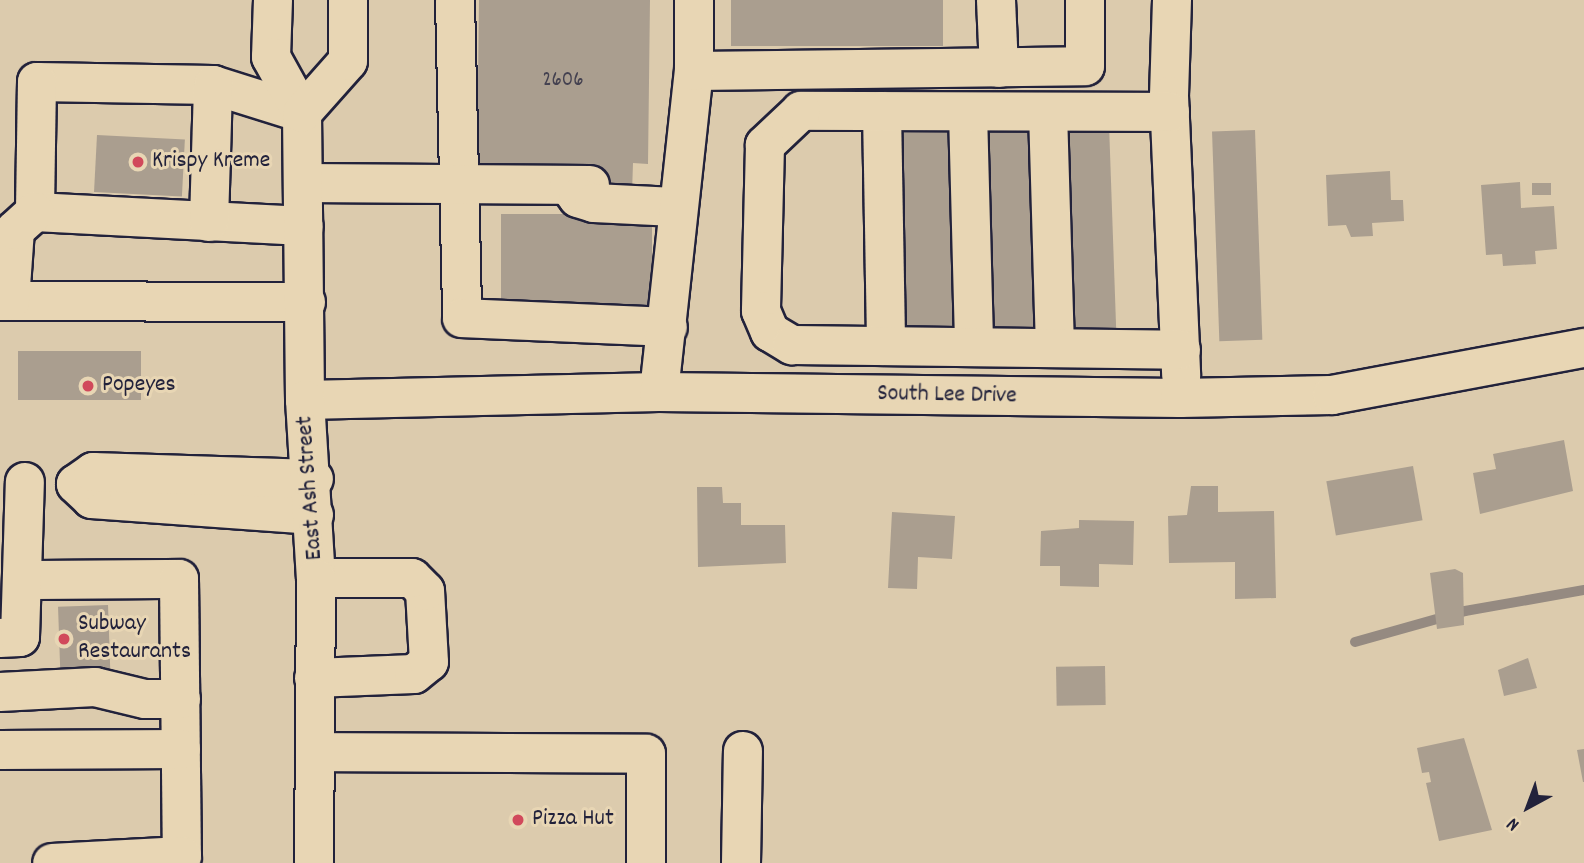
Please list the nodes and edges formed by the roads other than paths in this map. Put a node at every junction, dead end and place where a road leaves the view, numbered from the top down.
1 (272, 0) edge
2 (348, 0) edge
3 (455, 0) edge
4 (694, 0) edge
5 (996, 0) edge
6 (1085, 0) edge
7 (1172, 0) edge
8 (999, 68) junction
9 (694, 71) junction
10 (213, 85) junction
11 (882, 111) junction
12 (968, 112) junction
13 (1048, 112) junction
14 (1170, 112) junction
15 (302, 113) junction
16 (304, 183) junction
17 (632, 186) dead end
18 (459, 187) junction
19 (677, 196) junction
20 (35, 212) junction
21 (209, 222) junction
22 (304, 226) junction
23 (5, 301) edge
24 (306, 302) junction
25 (668, 327) junction
26 (886, 346) junction
27 (974, 347) junction
28 (1055, 348) junction
29 (1584, 348) edge
30 (1181, 350) junction
31 (659, 392) junction
32 (1180, 398) junction
33 (305, 400) junction
34 (13, 481) edge
35 (314, 497) junction
36 (316, 578) junction
37 (22, 580) junction
38 (0, 638) edge
39 (314, 678) junction
40 (0, 692) edge
41 (181, 699) junction
42 (181, 749) junction
43 (0, 750) edge
44 (743, 751) dead end
45 (314, 752) junction
46 (646, 847) edge
47 (52, 863) edge
48 (314, 863) edge
49 (741, 863) edge

1 - 15 street, East Ash Street
2 - 15 street
3 - 18 street
4 - 9 street
5 - 8 street
6 - 8 street
7 - 14 street
8 - 9 street
9 - 19 street
10 - 15 street
10 - 20 street
10 - 21 street
11 - 12 street
11 - 26 street
11 - 26 street
12 - 13 street
12 - 27 street
13 - 14 street
13 - 28 street
14 - 30 street
15 - 16 street, East Ash Street
16 - 18 street
16 - 22 street, East Ash Street
17 - 19 street
18 - 19 street
18 - 25 street
19 - 25 street
20 - 21 street
20 - 23 street
21 - 22 street
22 - 24 street, East Ash Street
23 - 24 street
24 - 33 street, East Ash Street
25 - 31 street
26 - 27 street
27 - 28 street
28 - 30 street
29 - 32 street, South Lee Drive
30 - 32 street
31 - 32 street, South Lee Drive
31 - 33 street, South Lee Drive
33 - 35 street, East Ash Street
34 - 35 street
34 - 37 street
35 - 36 street, East Ash Street
36 - 39 street, East Ash Street
36 - 39 street
37 - 38 street
37 - 41 street
39 - 45 street, East Ash Street
40 - 41 street
41 - 42 street
42 - 43 street
42 - 47 street
44 - 49 street
45 - 46 street
45 - 48 street, East Ash Street

